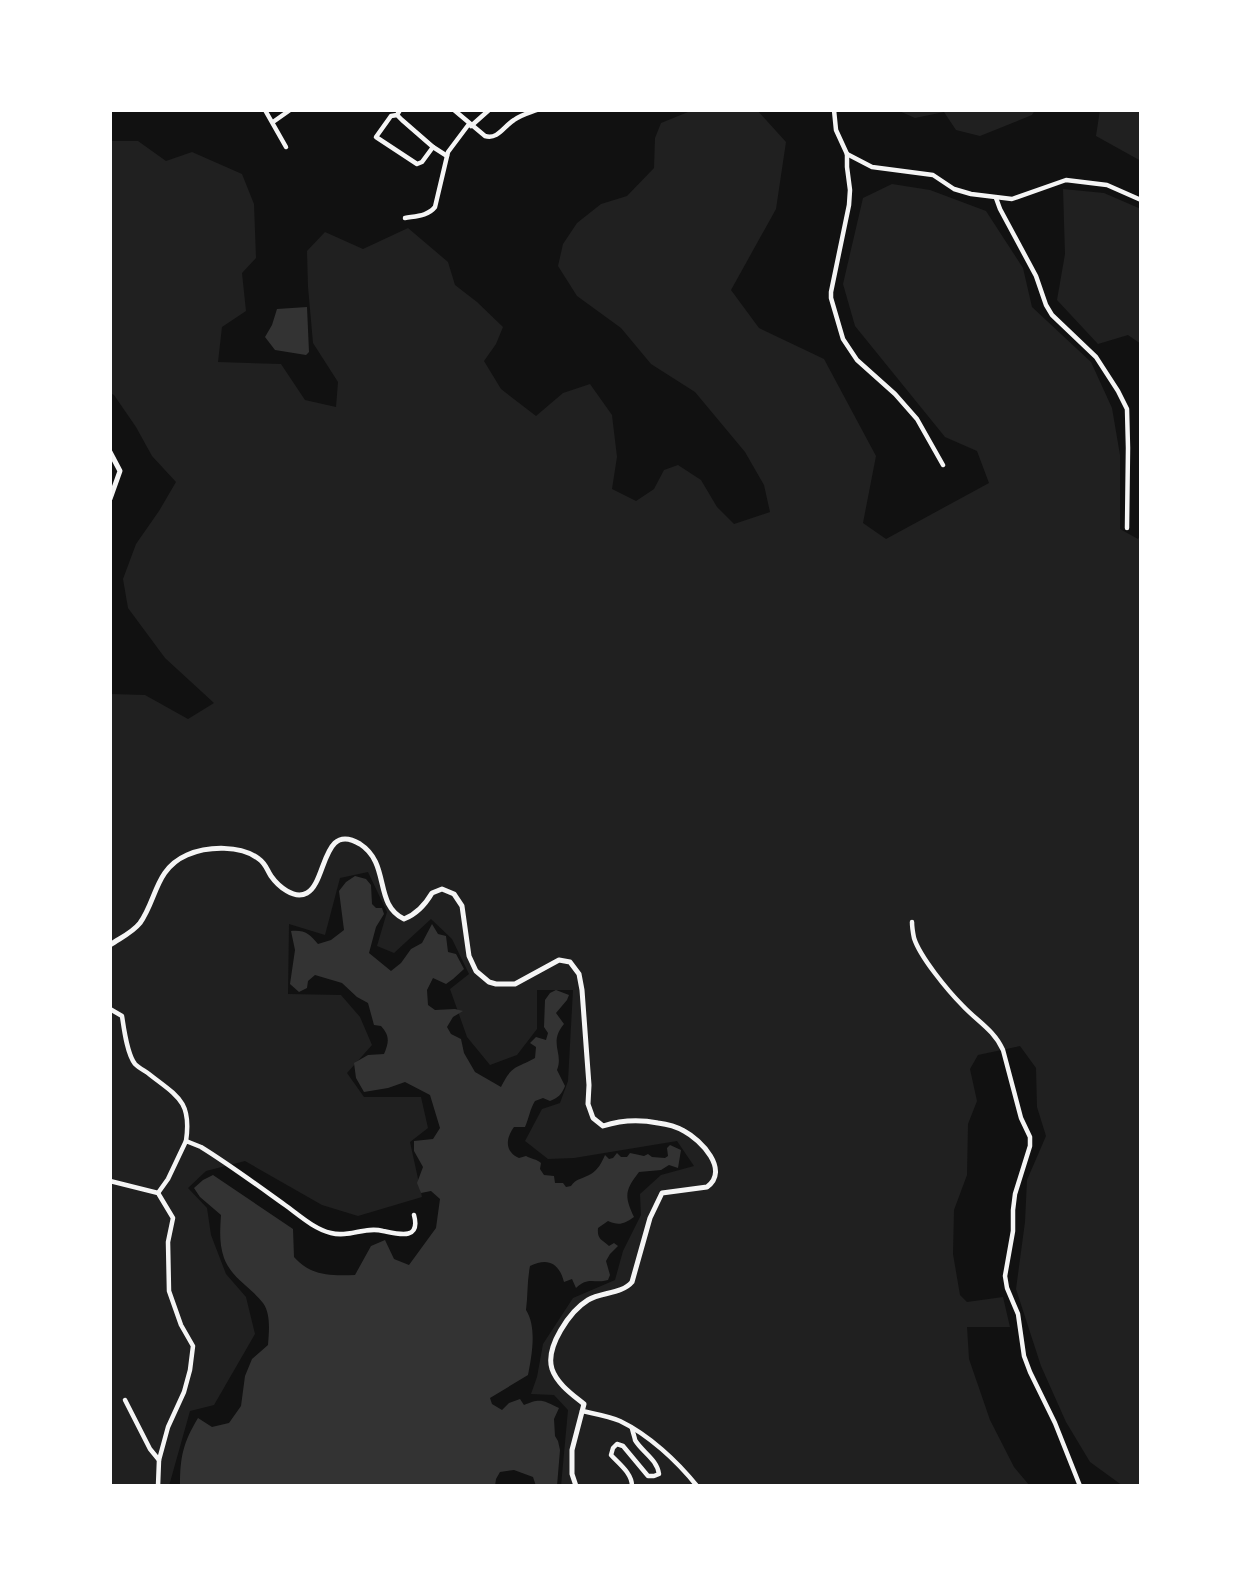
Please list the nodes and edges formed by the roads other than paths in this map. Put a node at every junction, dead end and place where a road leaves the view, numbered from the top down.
1 (265, 110) edge
2 (290, 110) edge
3 (453, 110) edge
4 (489, 110) edge
5 (537, 110) edge
6 (834, 110) edge
7 (399, 112) edge
8 (273, 122) junction
9 (470, 125) junction
10 (286, 147) dead end
11 (433, 147) junction
12 (847, 154) junction
13 (447, 156) junction
14 (996, 198) junction
15 (1141, 200) edge
16 (405, 218) dead end
17 (110, 452) edge
18 (943, 464) dead end
19 (110, 499) edge
20 (1126, 528) dead end
21 (912, 922) dead end
22 (110, 946) edge
23 (110, 1009) edge
24 (186, 1141) junction
25 (110, 1181) edge
26 (158, 1193) junction
27 (414, 1215) dead end
28 (125, 1400) dead end
29 (582, 1411) junction
30 (632, 1428) junction
31 (159, 1460) junction
32 (158, 1486) edge
33 (576, 1486) edge
34 (632, 1486) edge
35 (697, 1486) edge
36 (1080, 1486) edge

1 - 8 street
2 - 8 street
3 - 9 street
4 - 9 street
5 - 9 street
6 - 12 street
7 - 11 street
7 - 11 street
8 - 10 street
9 - 13 street
11 - 13 street
12 - 14 street
12 - 18 street
13 - 16 street
14 - 15 street
14 - 20 street
17 - 19 street
21 - 36 street
22 - 29 street
23 - 24 street
24 - 26 street
24 - 27 street
25 - 26 street
26 - 31 street
28 - 31 street
29 - 30 street
29 - 33 street
30 - 34 street
30 - 35 street
31 - 32 street

